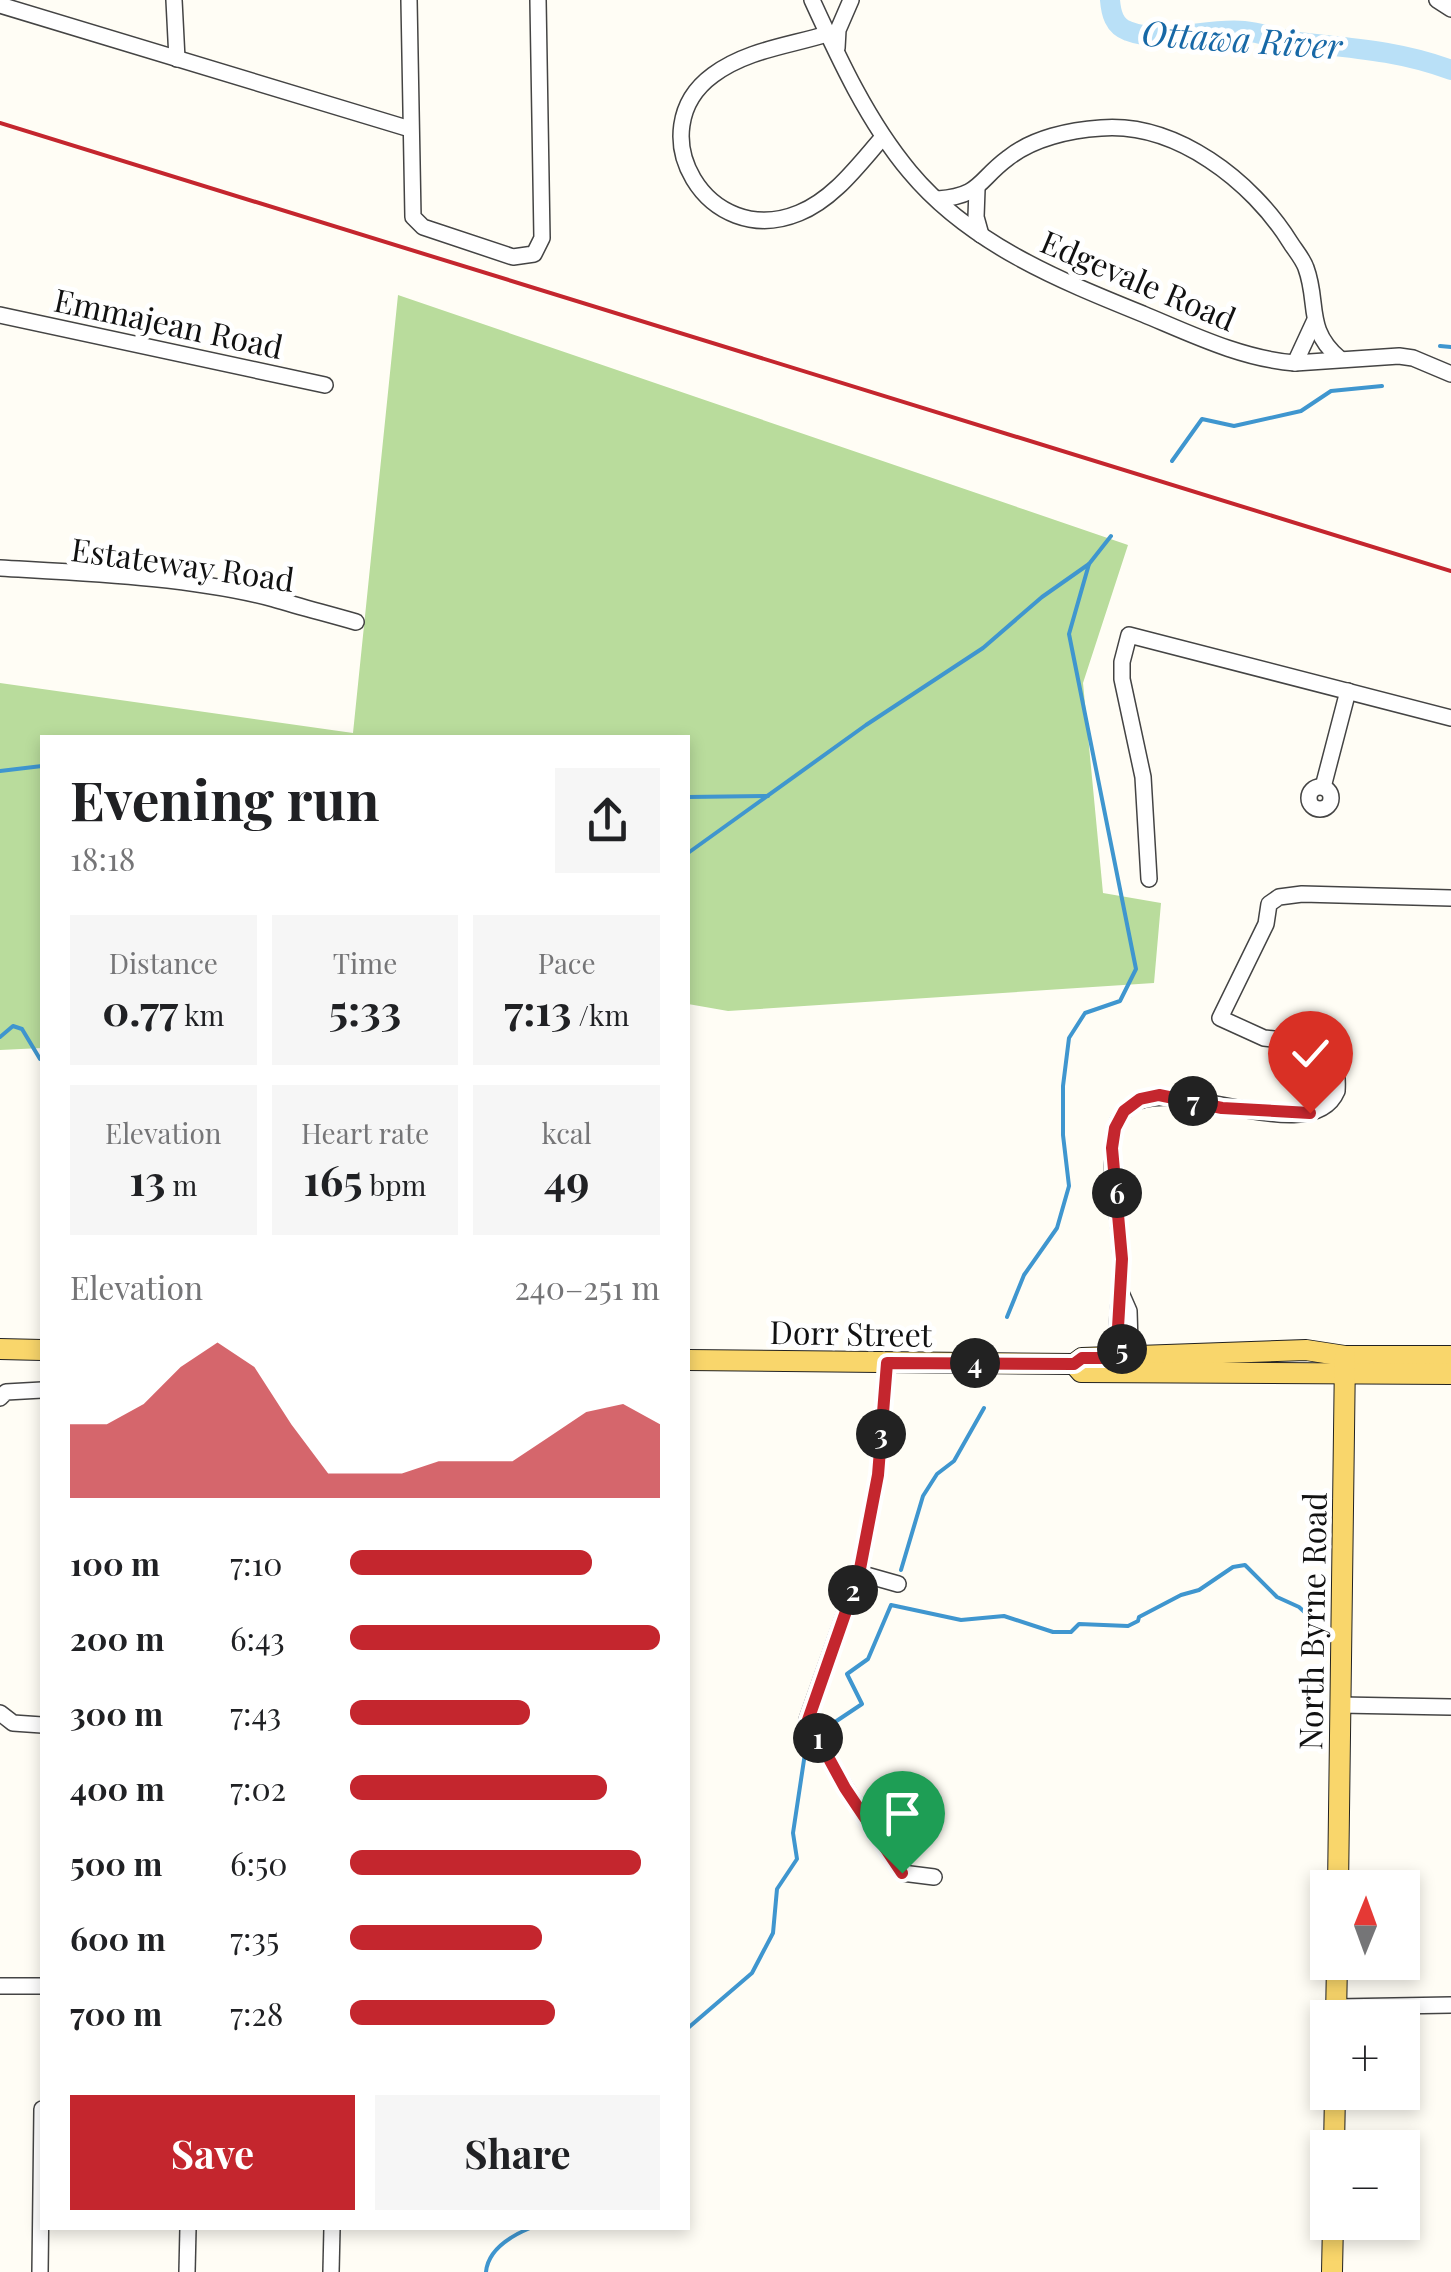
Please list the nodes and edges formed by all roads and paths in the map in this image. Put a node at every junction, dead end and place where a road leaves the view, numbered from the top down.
1 (174, 0) edge
2 (408, 0) edge
3 (538, 0) edge
4 (812, 0) edge
5 (850, 0) edge
6 (1437, 0) edge
7 (0, 5) edge
8 (1451, 10) edge
9 (828, 34) junction
10 (839, 58) junction
11 (177, 59) junction
12 (410, 129) junction
13 (883, 137) junction
14 (977, 190) junction
15 (938, 199) junction
16 (982, 236) junction
17 (0, 315) edge
18 (1314, 322) junction
19 (1339, 358) junction
20 (1295, 363) junction
21 (1451, 374) edge
22 (326, 386) dead end
23 (0, 568) edge
24 (356, 622) dead end
25 (1348, 691) junction
26 (1451, 718) edge
27 (1323, 787) dead end
28 (1149, 879) dead end
29 (1451, 898) edge
30 (0, 1349) edge
31 (40, 1350) edge
32 (1123, 1353) junction
33 (1451, 1356) edge
34 (690, 1360) edge
35 (887, 1363) junction
36 (1074, 1364) junction
37 (1345, 1365) junction
38 (1451, 1374) edge
39 (40, 1390) edge
40 (0, 1398) edge
41 (859, 1574) junction
42 (898, 1584) dead end
43 (1340, 1705) junction
44 (1451, 1707) edge
45 (4, 1720) edge
46 (40, 1725) edge
47 (1338, 1870) edge
48 (934, 1877) dead end
49 (0, 1986) edge
50 (40, 1986) edge
51 (1451, 2005) edge
52 (1420, 2007) edge
53 (41, 2230) edge
54 (188, 2230) edge
55 (332, 2230) edge
56 (1333, 2240) edge
57 (40, 2272) edge
58 (187, 2272) edge
59 (330, 2272) edge
60 (1332, 2272) edge

1 - 11 street
2 - 12 street
3 - 12 street
4 - 9 street, Edgevale Road
5 - 10 street
6 - 8 street
7 - 11 street
9 - 10 street, Edgevale Road
9 - 13 street
10 - 13 street, Edgevale Road
11 - 12 street
13 - 15 street, Edgevale Road
14 - 15 street
14 - 16 street
14 - 18 street
15 - 16 street, Edgevale Road
16 - 20 street, Edgevale Road
17 - 22 street, Emmajean Road
18 - 19 street
18 - 20 street
19 - 20 street, Edgevale Road
19 - 21 street, Edgevale Road
23 - 24 street, Estateway Road
25 - 26 street
25 - 27 street
25 - 28 street
29 - 32 street
30 - 31 main road
32 - 36 main road, Dorr Street
32 - 37 main road, Dorr Street
33 - 37 main road, Dorr Street
34 - 35 main road, Dorr Street
35 - 36 main road, Dorr Street
35 - 41 street
36 - 37 main road, Dorr Street
37 - 38 main road, Dorr Street
37 - 43 main road, North Byrne Road
39 - 40 street
41 - 42 street
41 - 48 street
43 - 44 street
43 - 47 main road, North Byrne Road
45 - 46 street
49 - 50 street
51 - 52 street
53 - 57 street
54 - 58 street
55 - 59 street
56 - 60 main road

